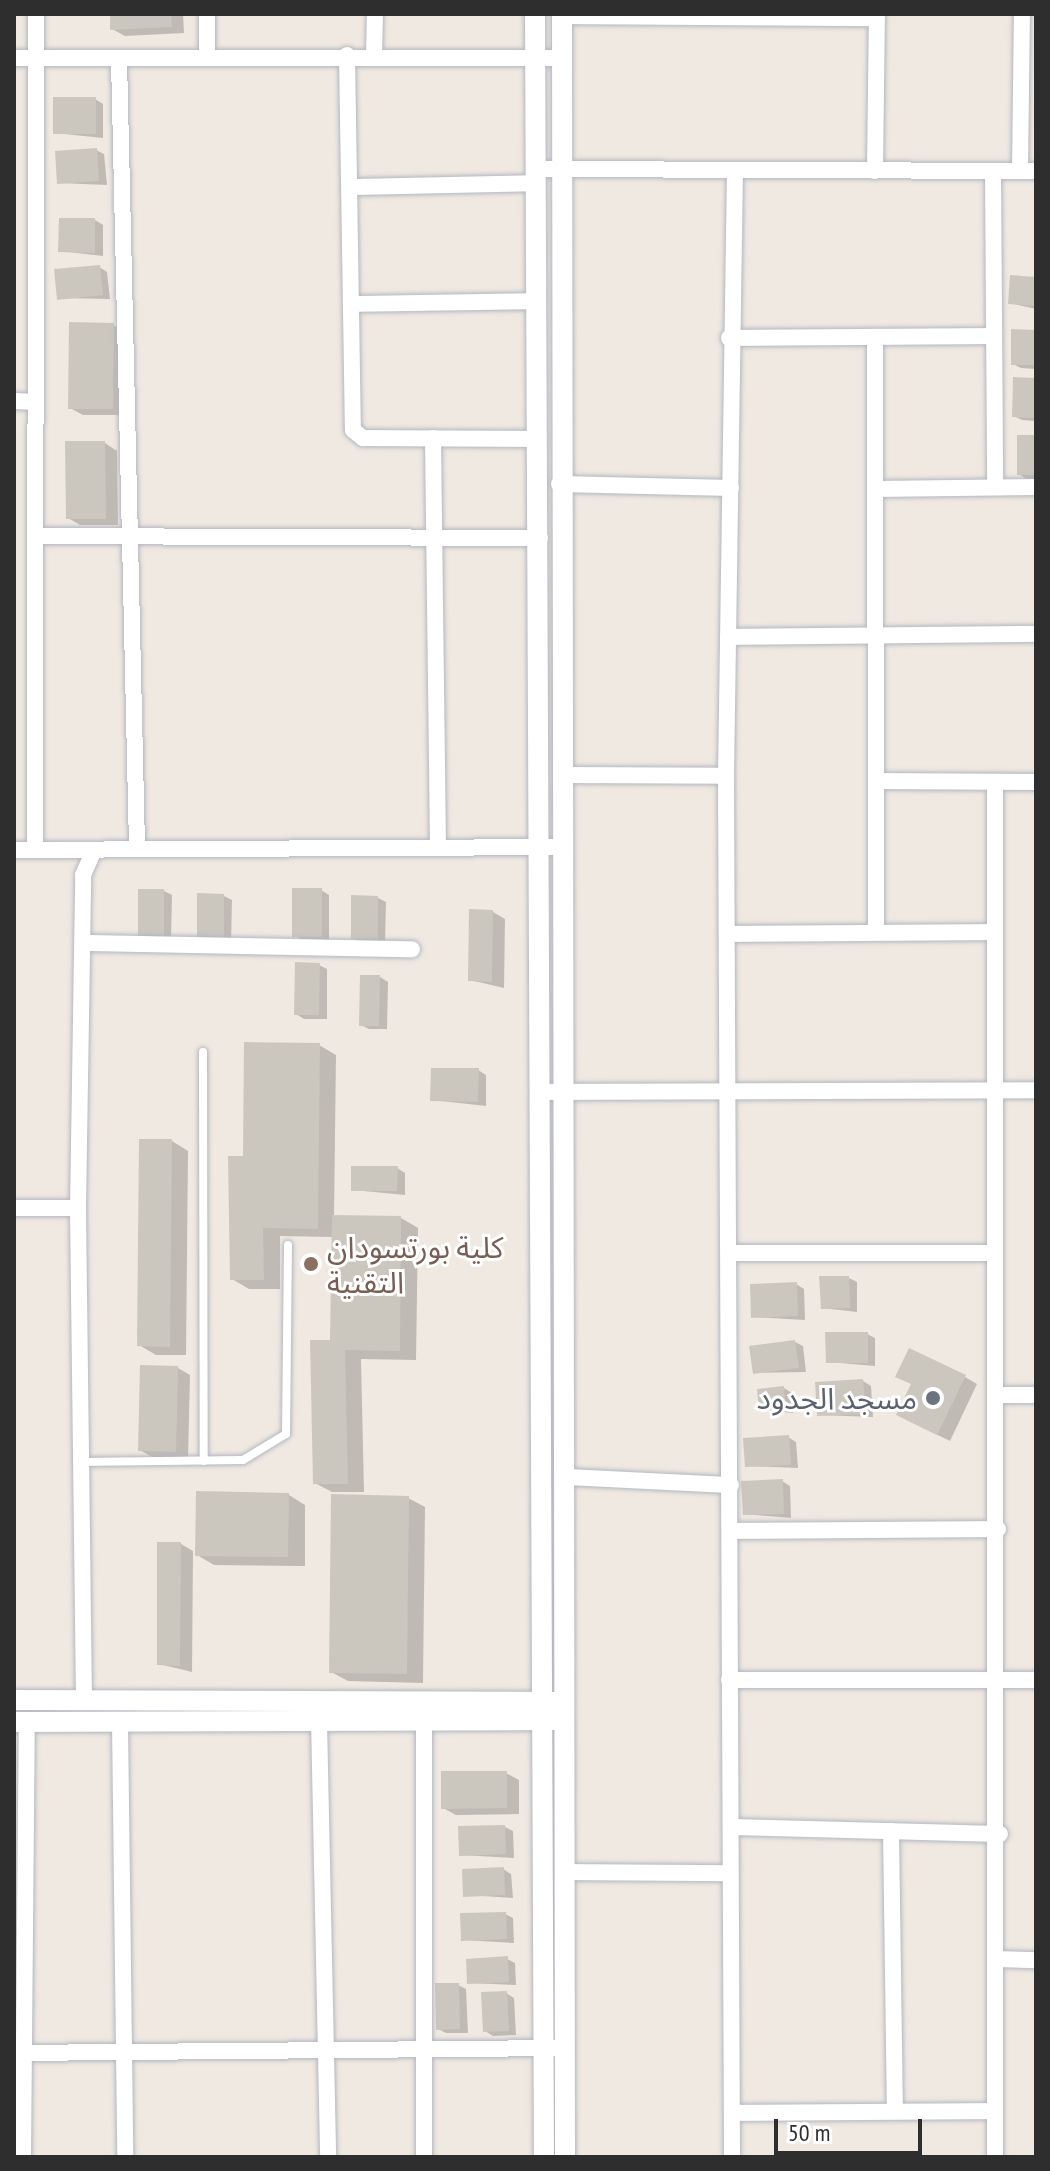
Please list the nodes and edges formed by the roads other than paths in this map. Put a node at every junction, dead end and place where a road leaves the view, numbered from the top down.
1 (36, 14) edge
2 (207, 14) edge
3 (375, 14) edge
4 (535, 14) edge
5 (1022, 14) edge
6 (562, 15) edge
7 (724, 15) edge
8 (877, 16) edge
9 (374, 54) junction
10 (347, 55) junction
11 (207, 56) junction
12 (14, 58) edge
13 (34, 58) junction
14 (535, 58) junction
15 (563, 58) junction
16 (119, 59) junction
17 (562, 170) junction
18 (735, 171) junction
19 (875, 171) junction
20 (1028, 171) edge
21 (993, 173) junction
22 (536, 176) junction
23 (351, 187) junction
24 (536, 301) junction
25 (351, 304) junction
26 (990, 336) junction
27 (729, 338) junction
28 (875, 340) junction
29 (14, 401) edge
30 (35, 402) junction
31 (433, 438) junction
32 (538, 439) junction
33 (559, 484) junction
34 (995, 487) junction
35 (1036, 487) edge
36 (731, 488) junction
37 (875, 489) junction
38 (129, 533) junction
39 (36, 536) junction
40 (433, 536) junction
41 (540, 538) junction
42 (875, 634) junction
43 (1036, 634) edge
44 (728, 637) junction
45 (562, 775) junction
46 (726, 776) junction
47 (876, 781) junction
48 (995, 782) junction
49 (1036, 782) edge
50 (438, 846) junction
51 (537, 847) junction
52 (563, 847) junction
53 (137, 849) junction
54 (14, 850) edge
55 (35, 850) junction
56 (94, 850) junction
57 (876, 930) junction
58 (995, 932) junction
59 (730, 934) junction
60 (85, 943) junction
61 (412, 949) dead end
62 (203, 1052) dead end
63 (1036, 1090) edge
64 (563, 1091) junction
65 (994, 1091) junction
66 (540, 1092) junction
67 (727, 1092) junction
68 (14, 1208) edge
69 (78, 1208) junction
70 (288, 1245) dead end
71 (730, 1253) junction
72 (994, 1253) junction
73 (998, 1395) junction
74 (1036, 1395) edge
75 (204, 1461) junction
76 (79, 1462) junction
77 (565, 1477) junction
78 (731, 1485) junction
79 (998, 1529) junction
80 (733, 1531) junction
81 (997, 1679) junction
82 (729, 1680) junction
83 (1036, 1680) edge
84 (14, 1700) edge
85 (84, 1701) junction
86 (553, 1711) junction
87 (319, 1720) junction
88 (20, 1722) edge
89 (424, 1722) junction
90 (120, 1723) junction
91 (731, 1827) junction
92 (891, 1831) junction
93 (1000, 1834) junction
94 (566, 1872) junction
95 (728, 1873) junction
96 (998, 1959) junction
97 (1036, 1960) edge
98 (542, 2048) junction
99 (563, 2048) junction
100 (126, 2050) junction
101 (426, 2050) junction
102 (327, 2051) junction
103 (18, 2053) edge
104 (895, 2110) junction
105 (994, 2111) junction
106 (732, 2113) junction
107 (23, 2157) edge
108 (125, 2157) edge
109 (328, 2157) edge
110 (424, 2157) edge
111 (544, 2157) edge
112 (565, 2157) edge
113 (732, 2157) edge
114 (995, 2157) edge

1 - 13 street
2 - 11 street
3 - 9 street
4 - 14 street
5 - 20 street
6 - 7 street
6 - 15 street
7 - 8 street
8 - 19 street
9 - 10 street
9 - 14 street
10 - 11 street
10 - 23 street
11 - 16 street
12 - 13 street
13 - 16 street
13 - 30 street
14 - 15 street
14 - 22 street
15 - 17 street
16 - 38 street
17 - 18 street
17 - 22 street
17 - 33 street
18 - 19 street
18 - 27 street
19 - 21 street
20 - 21 street
21 - 26 street
22 - 23 street
22 - 24 street
23 - 25 street
24 - 25 street
24 - 32 street
25 - 31 street
26 - 28 street
26 - 34 street
27 - 28 street
27 - 36 street
28 - 37 street
29 - 30 street
30 - 39 street
31 - 32 street
31 - 40 street
32 - 41 street
33 - 36 street
33 - 45 street
34 - 35 street
34 - 37 street
36 - 44 street
37 - 42 street
38 - 39 street
38 - 40 street
38 - 53 street
39 - 55 street
40 - 41 street
40 - 50 street
41 - 51 street
42 - 43 street
42 - 44 street
42 - 47 street
44 - 46 street
45 - 46 street
45 - 52 street
46 - 59 street
47 - 48 street
47 - 57 street
48 - 49 street
48 - 58 street
50 - 51 street
50 - 53 street
51 - 52 street
51 - 66 street
52 - 64 street
53 - 56 street
54 - 55 street
55 - 56 street
56 - 60 street
57 - 58 street
57 - 59 street
58 - 65 street
59 - 67 street
60 - 61 street
60 - 69 street
62 - 75 lane
63 - 65 street
64 - 66 street
64 - 67 street
64 - 77 street
65 - 67 street
65 - 72 street
66 - 86 street
67 - 71 street
68 - 69 street
69 - 76 street
70 - 75 lane
71 - 72 street
71 - 78 street
72 - 73 street
73 - 74 street
73 - 79 street
75 - 76 lane
76 - 85 street
77 - 78 street
77 - 86 street
78 - 80 street
79 - 80 street
79 - 81 street
80 - 82 street
81 - 82 street
81 - 83 street
81 - 93 street
82 - 91 street
84 - 85 street
85 - 86 street
86 - 89 street
86 - 94 street
86 - 98 street
87 - 89 street
87 - 90 street
87 - 102 street
88 - 90 street
88 - 103 street
89 - 101 street
90 - 100 street
91 - 92 street
91 - 95 street
92 - 93 street
92 - 104 street
93 - 96 street
94 - 95 street
94 - 99 street
95 - 106 street
96 - 97 street
96 - 105 street
98 - 99 street
98 - 101 street
98 - 111 street
99 - 112 street
100 - 102 street
100 - 103 street
100 - 108 street
101 - 102 street
101 - 110 street
102 - 109 street
103 - 107 street
104 - 105 street
104 - 106 street
105 - 114 street
106 - 113 street

